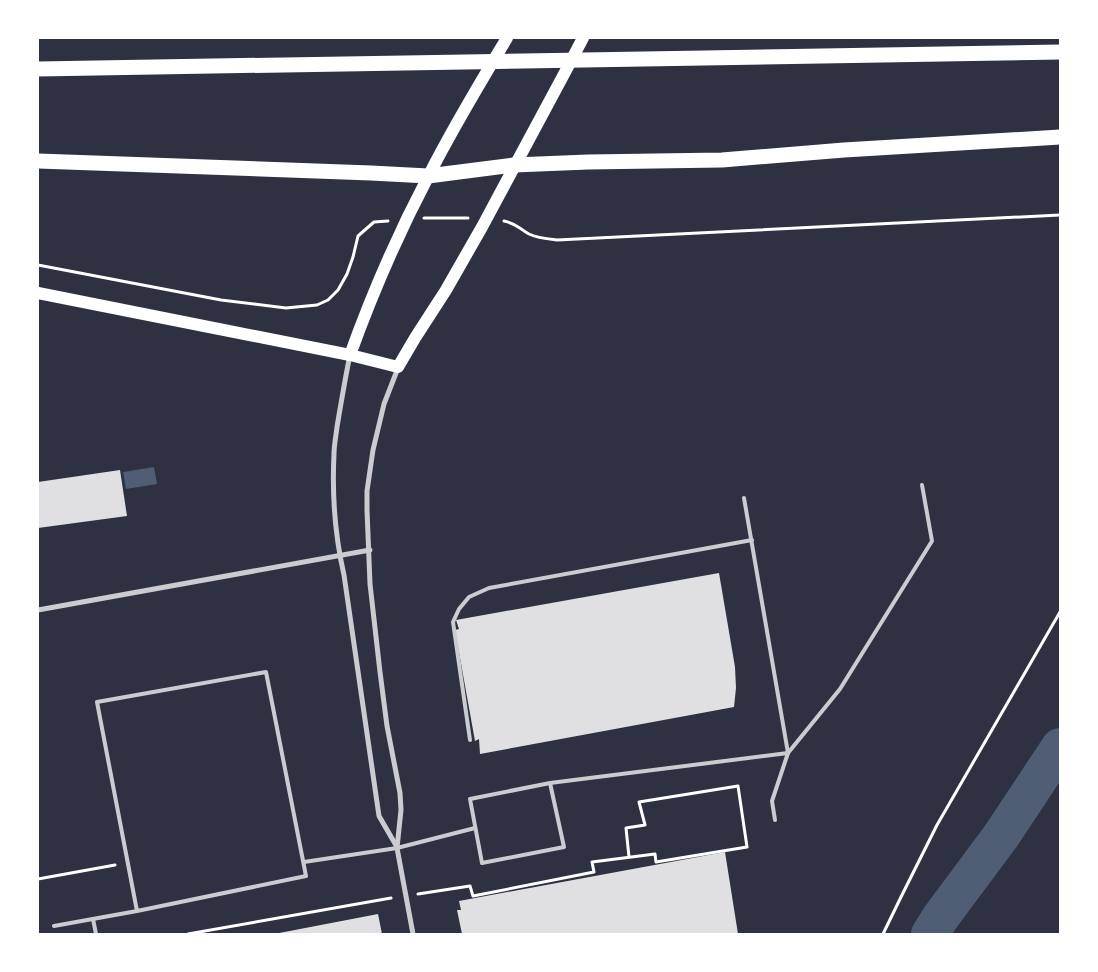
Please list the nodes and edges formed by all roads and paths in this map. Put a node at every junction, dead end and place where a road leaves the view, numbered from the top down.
1 (507, 38) edge
2 (582, 38) edge
3 (1060, 52) edge
4 (38, 69) edge
5 (1060, 136) edge
6 (38, 161) edge
7 (514, 165) junction
8 (428, 176) junction
9 (1060, 215) edge
10 (408, 218) junction
11 (487, 218) junction
12 (38, 266) edge
13 (38, 293) edge
14 (350, 355) junction
15 (398, 367) junction
16 (922, 484) dead end
17 (744, 498) dead end
18 (752, 540) junction
19 (370, 550) junction
20 (340, 555) junction
21 (38, 610) edge
22 (1060, 612) edge
23 (470, 740) dead end
24 (788, 753) junction
25 (550, 783) junction
26 (776, 820) dead end
27 (475, 828) junction
28 (397, 848) junction
29 (629, 857) junction
30 (304, 862) junction
31 (128, 863) junction
32 (38, 879) edge
33 (418, 894) dead end
34 (391, 898) dead end
35 (138, 911) junction
36 (93, 919) junction
37 (54, 926) dead end
38 (96, 934) edge
39 (188, 934) edge
40 (413, 934) edge
41 (884, 934) edge

1 - 8 main road
2 - 7 main road
3 - 4 highway
5 - 7 highway
6 - 8 highway
7 - 8 highway
7 - 11 main road
8 - 10 main road
9 - 11 path
10 - 11 path
10 - 12 path
10 - 14 main road
11 - 15 main road
13 - 14 main road
14 - 15 main road
14 - 20 street
15 - 19 street
16 - 24 lane
17 - 18 lane
18 - 23 lane
18 - 24 lane
19 - 20 street
19 - 28 street
20 - 21 street
20 - 28 street
22 - 41 path
24 - 25 lane
24 - 26 lane
25 - 27 lane
25 - 27 lane
27 - 28 lane
28 - 30 lane
28 - 40 street
29 - 29 path
29 - 33 path
30 - 31 lane
30 - 35 lane
31 - 32 path
31 - 35 lane
34 - 39 path
35 - 36 lane
36 - 37 lane
36 - 38 lane

